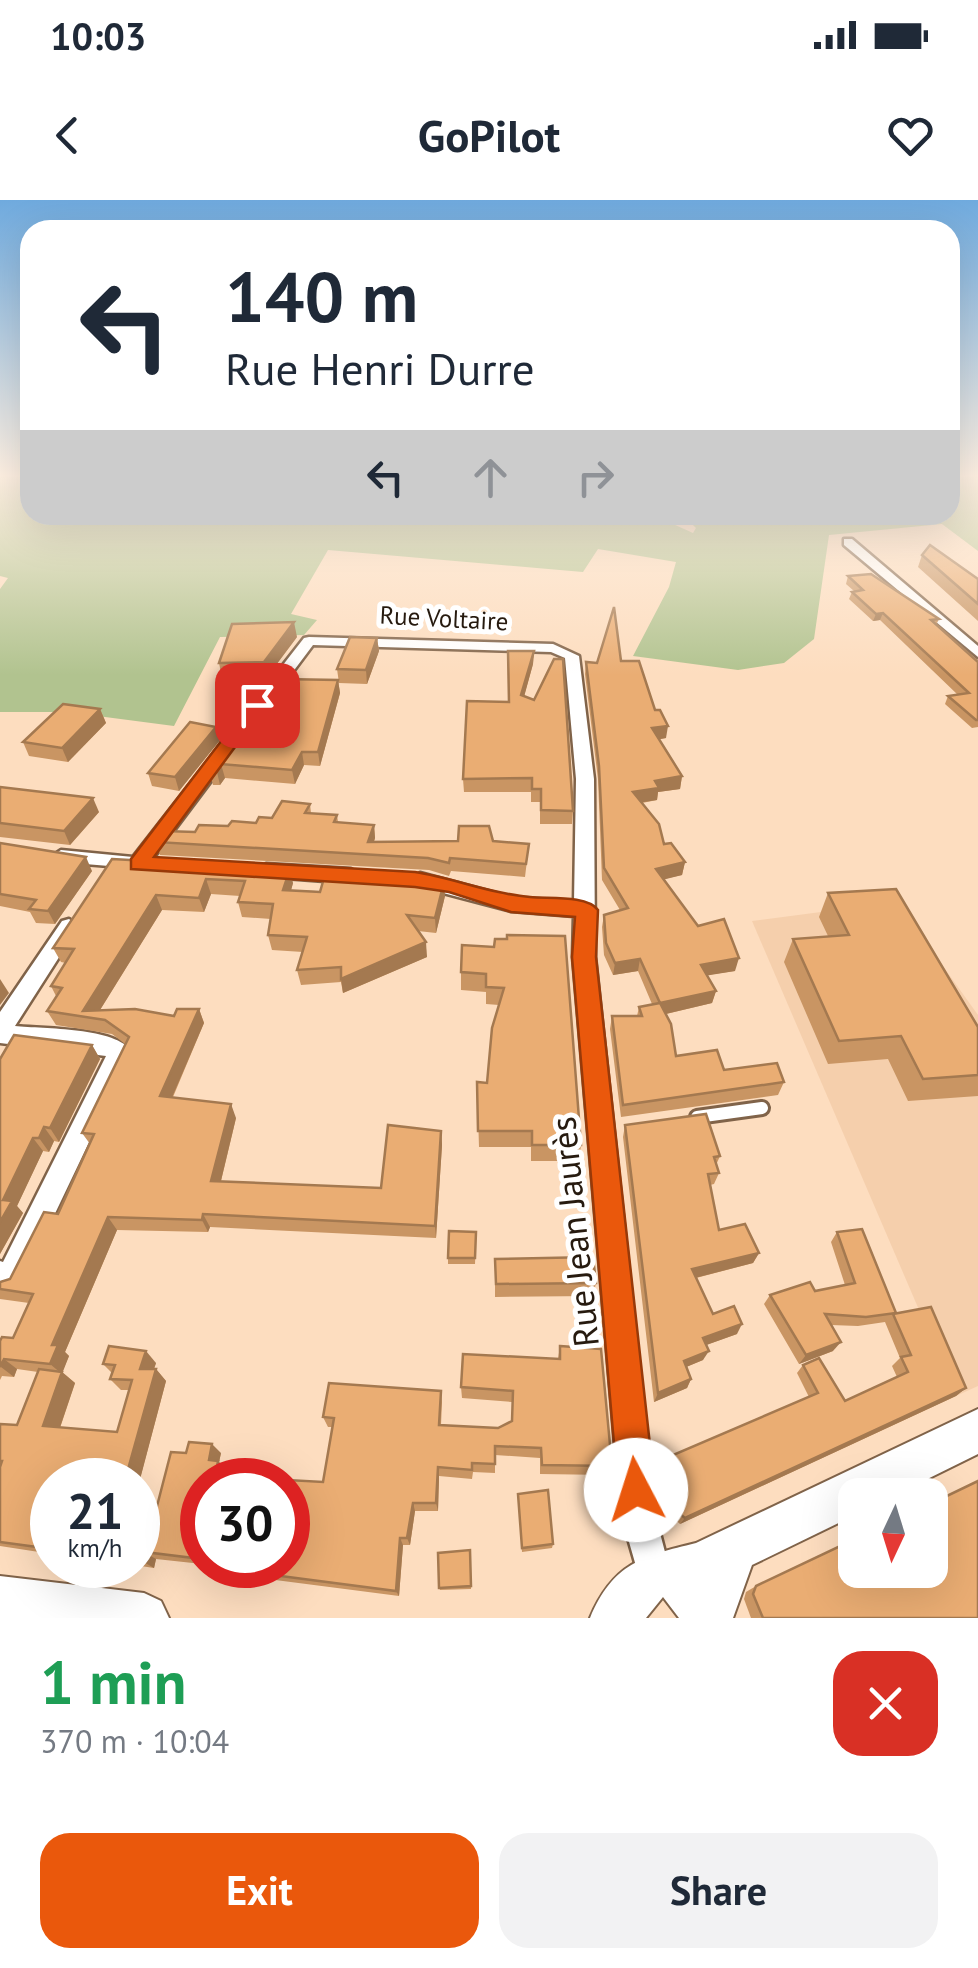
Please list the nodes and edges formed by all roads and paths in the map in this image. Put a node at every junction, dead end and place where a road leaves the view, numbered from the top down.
1 (849, 543) edge
2 (978, 652) edge
3 (34, 851) edge
4 (237, 870) edge
5 (587, 878) joint
6 (81, 908) edge
7 (586, 910) junction
8 (0, 1032) edge
9 (762, 1108) dead end
10 (673, 1121) edge
11 (3, 1283) edge
12 (978, 1431) edge
13 (735, 1548) junction
14 (661, 1575) junction
15 (0, 1600) edge
16 (144, 1618) edge
17 (615, 1618) edge
18 (706, 1618) edge

1 - 2 street
3 - 5 street, Rue Voltaire
4 - 7 street
5 - 7 street, Rue Jean Jaurès
6 - 8 street
7 - 14 street, Rue Jean Jaurès
8 - 11 street
9 - 10 lane
12 - 13 main road
13 - 14 main road
13 - 18 main road
14 - 17 main road
14 - 18 main road
15 - 16 main road

